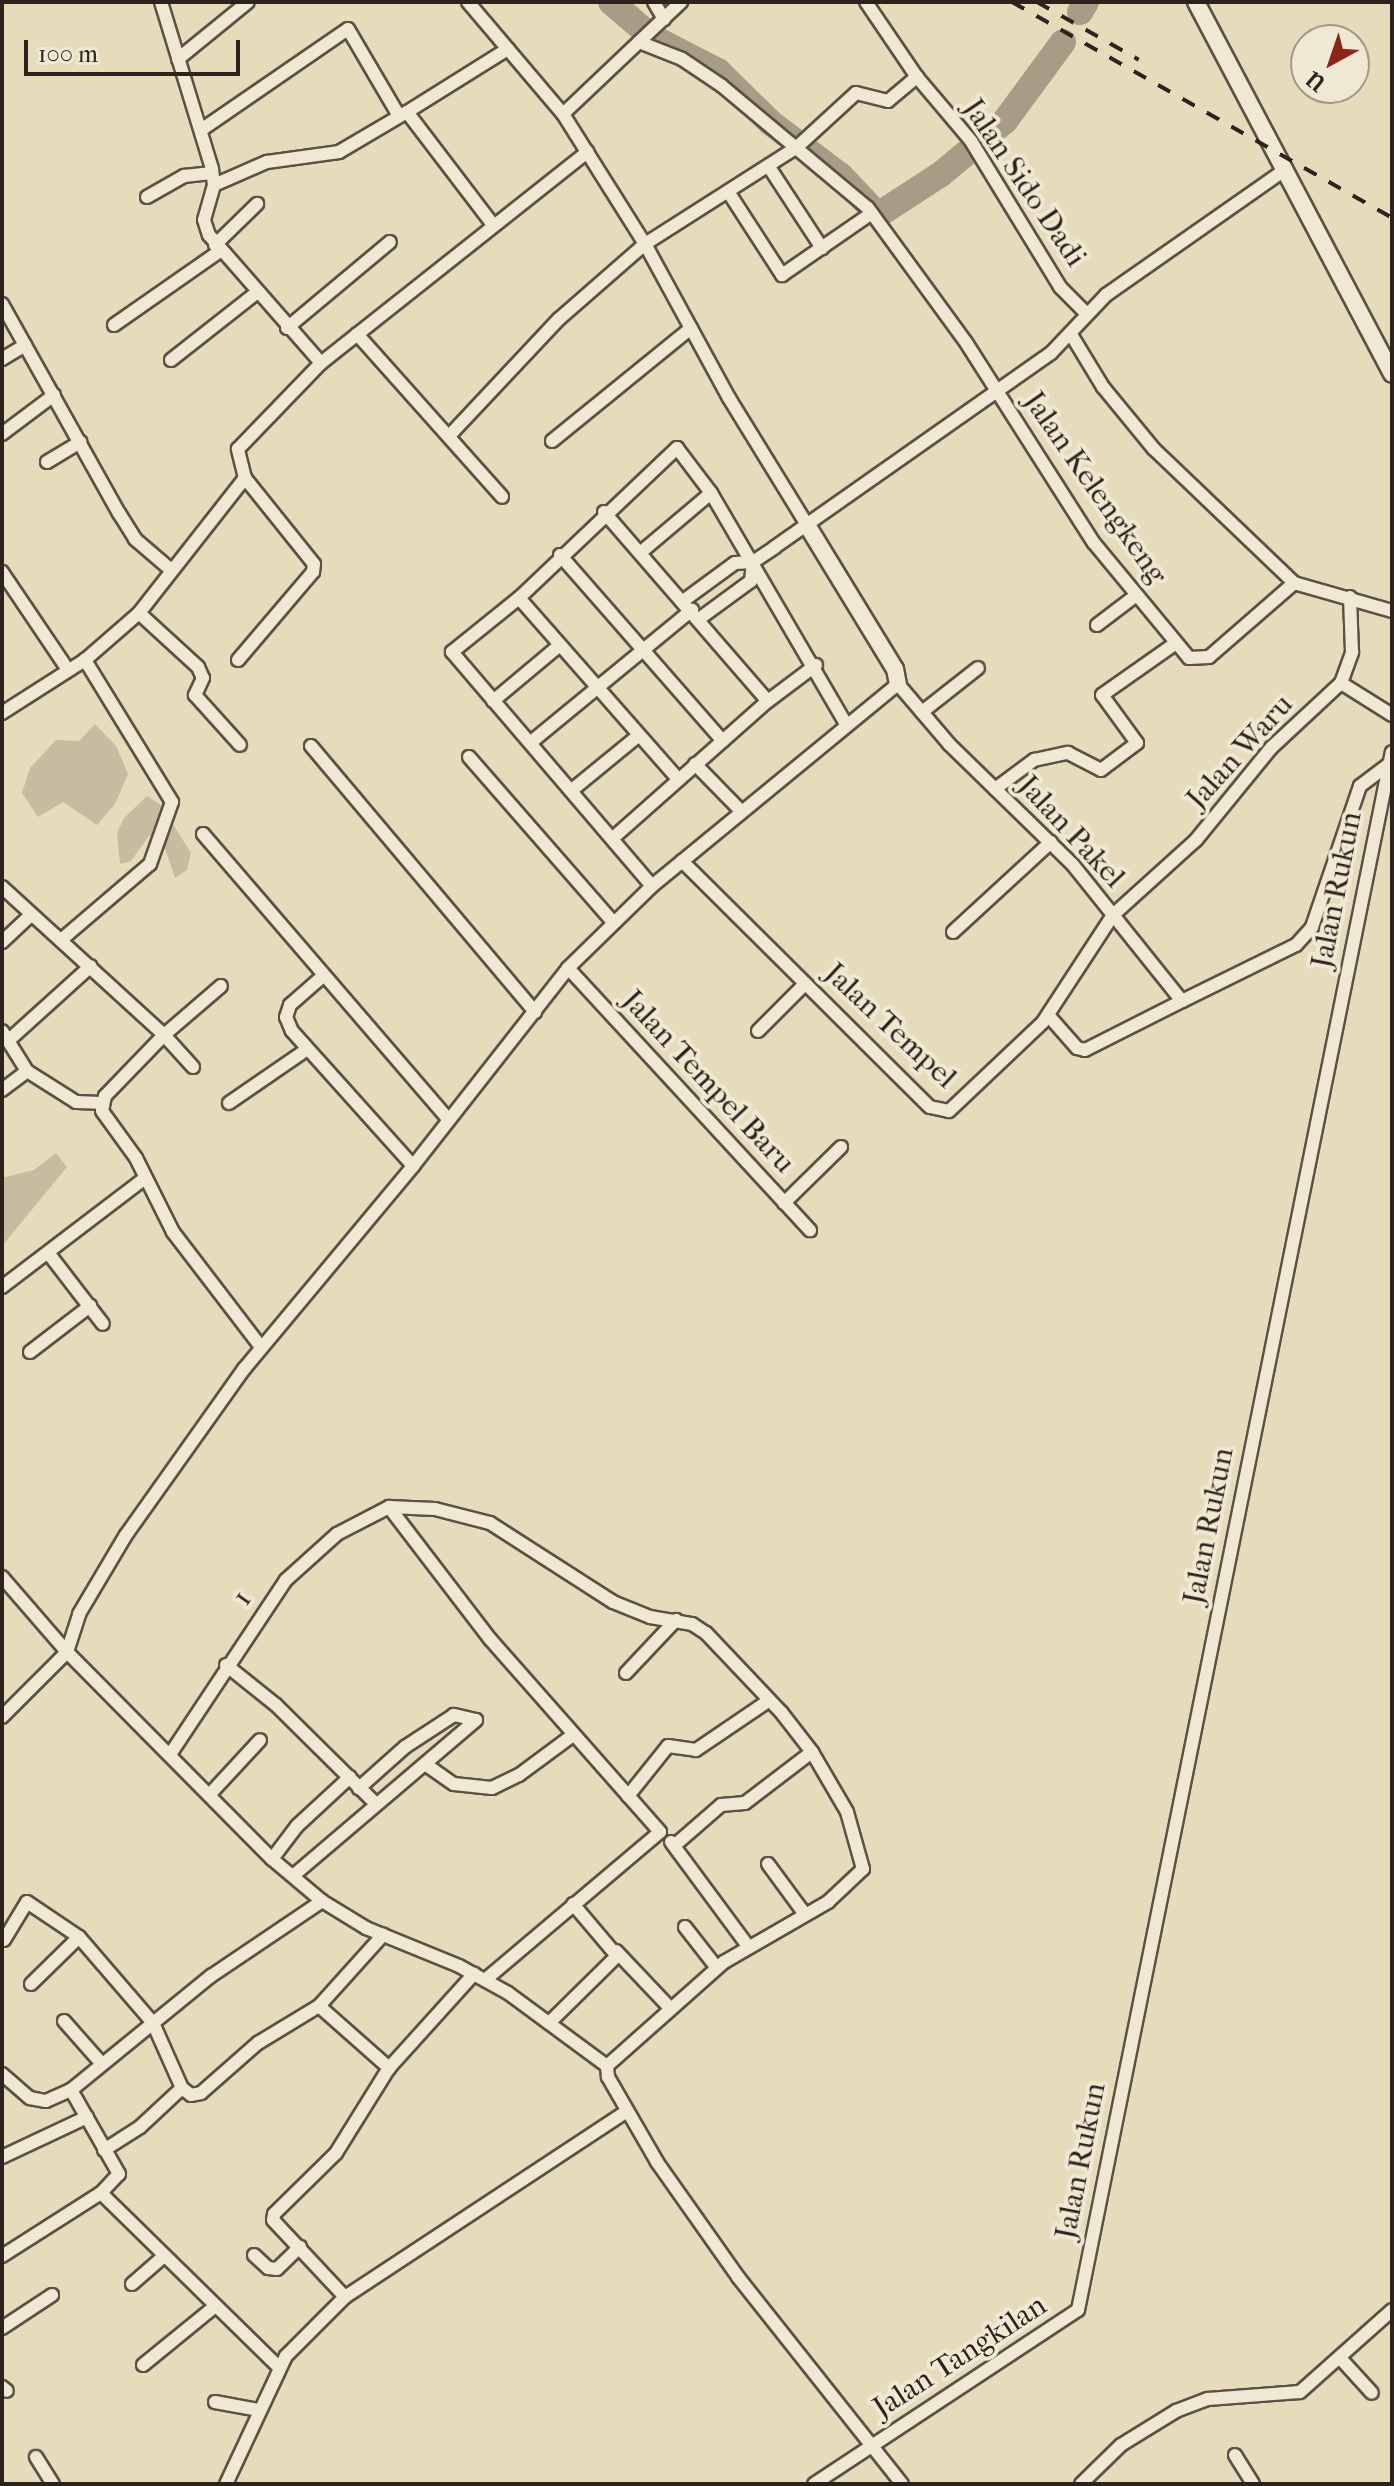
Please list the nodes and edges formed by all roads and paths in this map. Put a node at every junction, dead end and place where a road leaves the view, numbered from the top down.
1 (161, 2) edge
2 (248, 2) edge
3 (468, 2) edge
4 (654, 2) edge
5 (681, 2) edge
6 (866, 2) edge
7 (1196, 2) edge
8 (661, 23) junction
9 (639, 42) junction
10 (508, 49) junction
11 (178, 59) junction
12 (917, 77) junction
13 (403, 114) junction
14 (563, 114) junction
15 (201, 130) junction
16 (800, 144) junction
17 (587, 152) junction
18 (769, 167) junction
19 (1286, 169) junction
20 (213, 179) junction
21 (729, 193) junction
22 (147, 197) dead end
23 (257, 204) dead end
24 (872, 213) junction
25 (493, 225) junction
26 (390, 242) dead end
27 (645, 244) junction
28 (218, 248) junction
29 (822, 248) junction
30 (256, 293) junction
31 (2, 304) edge
32 (1086, 313) junction
33 (114, 325) dead end
34 (287, 328) junction
35 (691, 328) junction
36 (357, 334) junction
37 (1072, 336) junction
38 (25, 345) junction
39 (2, 359) edge
40 (171, 360) dead end
41 (321, 363) junction
42 (1392, 374) edge
43 (997, 391) junction
44 (54, 395) junction
45 (2, 434) edge
46 (449, 436) junction
47 (552, 441) dead end
48 (80, 442) junction
49 (47, 462) dead end
50 (245, 478) junction
51 (711, 493) junction
52 (502, 497) dead end
53 (604, 512) junction
54 (807, 525) junction
55 (640, 553) junction
56 (560, 555) junction
57 (753, 562) junction
58 (170, 569) junction
59 (2, 572) edge
60 (1294, 583) junction
61 (1135, 596) junction
62 (1350, 597) junction
63 (519, 598) junction
64 (691, 610) junction
65 (1392, 611) edge
66 (139, 613) junction
67 (1097, 625) dead end
68 (1176, 643) junction
69 (560, 645) junction
70 (642, 651) junction
71 (85, 660) junction
72 (238, 660) dead end
73 (816, 665) junction
74 (978, 668) dead end
75 (68, 670) junction
76 (1341, 683) junction
77 (898, 684) junction
78 (599, 689) junction
79 (493, 701) junction
80 (768, 701) junction
81 (922, 712) junction
82 (2, 713) edge
83 (1392, 715) edge
84 (846, 724) junction
85 (638, 736) junction
86 (723, 741) junction
87 (530, 743) junction
88 (240, 745) dead end
89 (311, 746) dead end
90 (469, 757) dead end
91 (1390, 758) edge
92 (695, 764) junction
93 (678, 779) junction
94 (993, 787) junction
95 (572, 790) junction
96 (741, 811) junction
97 (203, 834) dead end
98 (613, 838) junction
99 (1051, 842) junction
100 (682, 861) junction
101 (652, 886) junction
102 (2, 887) edge
103 (31, 915) junction
104 (1113, 915) junction
105 (612, 921) junction
106 (953, 932) dead end
107 (61, 940) junction
108 (2, 942) edge
109 (91, 966) junction
110 (568, 968) junction
111 (323, 976) junction
112 (805, 984) junction
113 (221, 986) dead end
114 (1182, 1001) junction
115 (535, 1012) junction
116 (1048, 1015) junction
117 (758, 1031) dead end
118 (164, 1035) junction
119 (5, 1036) edge
120 (306, 1050) junction
121 (193, 1067) dead end
122 (27, 1071) junction
123 (2, 1090) edge
124 (101, 1103) junction
125 (229, 1103) dead end
126 (449, 1120) junction
127 (841, 1147) dead end
128 (413, 1166) junction
129 (145, 1178) junction
130 (784, 1203) junction
131 (810, 1230) dead end
132 (49, 1254) junction
133 (2, 1287) edge
134 (90, 1306) junction
135 (103, 1324) dead end
136 (261, 1347) junction
137 (30, 1352) dead end
138 (389, 1507) junction
139 (3, 1581) edge
140 (676, 1620) junction
141 (67, 1652) junction
142 (226, 1665) junction
143 (626, 1673) dead end
144 (768, 1701) junction
145 (2, 1717) edge
146 (573, 1735) junction
147 (260, 1740) dead end
148 (812, 1752) junction
149 (171, 1753) junction
150 (425, 1764) junction
151 (350, 1777) junction
152 (359, 1788) junction
153 (211, 1793) junction
154 (628, 1796) junction
155 (375, 1803) junction
156 (660, 1832) junction
157 (675, 1845) junction
158 (272, 1859) junction
159 (768, 1864) dead end
160 (294, 1875) junction
161 (322, 1901) junction
162 (573, 1904) junction
163 (804, 1913) junction
164 (685, 1927) dead end
165 (383, 1935) junction
166 (79, 1937) junction
167 (4, 1940) dead end
168 (748, 1946) junction
169 (616, 1951) junction
170 (717, 1968) junction
171 (480, 1977) junction
172 (31, 1984) dead end
173 (319, 2006) junction
174 (670, 2008) junction
175 (64, 2021) dead end
176 (153, 2023) junction
177 (549, 2023) junction
178 (102, 2064) junction
179 (607, 2066) junction
180 (389, 2068) junction
181 (2, 2074) edge
182 (182, 2088) junction
183 (71, 2090) junction
184 (626, 2112) junction
185 (87, 2117) junction
186 (104, 2150) junction
187 (2, 2157) edge
188 (101, 2193) junction
189 (300, 2247) junction
190 (254, 2255) dead end
191 (2, 2256) edge
192 (164, 2256) junction
193 (132, 2284) dead end
194 (52, 2295) dead end
195 (345, 2297) junction
196 (214, 2307) junction
197 (1078, 2310) joint
198 (1392, 2310) edge
199 (2, 2328) edge
200 (1340, 2358) junction
201 (143, 2365) dead end
202 (280, 2368) junction
203 (1372, 2393) dead end
204 (215, 2402) dead end
205 (259, 2410) junction
206 (871, 2447) junction
207 (1235, 2455) dead end
208 (36, 2457) dead end
209 (53, 2484) edge
210 (226, 2484) edge
211 (814, 2484) edge
212 (902, 2484) edge
213 (1081, 2484) edge
214 (1253, 2484) edge

1 - 11 street
2 - 11 street
3 - 10 street
4 - 8 street
5 - 8 street
6 - 12 street, Jalan Sido Dadi
7 - 19 main road
8 - 9 street
9 - 14 street
9 - 16 street, Jalan Kelengkeng
10 - 13 street
10 - 14 street
11 - 15 street
12 - 16 street
12 - 32 street, Jalan Sido Dadi
13 - 15 street
13 - 20 street
13 - 25 street
14 - 17 street
15 - 20 street
16 - 18 street
16 - 24 street, Jalan Kelengkeng
17 - 25 street
17 - 27 street
18 - 21 street
18 - 29 street
19 - 32 street
19 - 42 main road
20 - 22 street
20 - 28 street
21 - 27 street
21 - 29 street
23 - 28 street
24 - 29 street
24 - 43 street, Jalan Kelengkeng
25 - 36 street
26 - 34 street
27 - 35 street
27 - 46 street
28 - 30 street
28 - 33 street
30 - 34 street
30 - 40 street
31 - 38 street
32 - 37 street
34 - 41 street
35 - 47 street
35 - 54 street
36 - 41 street
36 - 46 street
37 - 43 street
37 - 60 street
38 - 39 street
38 - 44 street
41 - 50 street
43 - 54 street
43 - 61 street, Jalan Kelengkeng
44 - 45 street
44 - 48 street
46 - 52 street
48 - 49 street
48 - 58 street
50 - 58 street
50 - 72 street
51 - 53 street
51 - 55 street
51 - 57 street
53 - 55 street
53 - 56 street
54 - 57 street
54 - 77 main road
55 - 64 street
56 - 63 street
56 - 70 street
57 - 64 street
57 - 64 street
57 - 73 street
58 - 66 street
59 - 75 street
60 - 62 street
60 - 68 street, Jalan Kelengkeng
61 - 67 street
61 - 68 street, Jalan Kelengkeng
62 - 65 street
62 - 76 street
63 - 69 street
63 - 79 street
64 - 70 street
64 - 80 street
66 - 71 street
66 - 88 street
68 - 94 street
69 - 78 street
69 - 79 street
70 - 78 street
70 - 86 street
71 - 75 street
71 - 107 street
73 - 80 street
73 - 84 street
74 - 81 street
75 - 82 street
76 - 83 street
76 - 104 street, Jalan Waru
77 - 81 street, Jalan Pakel
77 - 84 street
78 - 85 street
78 - 87 street
79 - 87 street
80 - 86 street
81 - 94 street, Jalan Pakel
84 - 96 street
85 - 93 street
85 - 95 street
86 - 92 street
87 - 95 street
89 - 115 street
90 - 105 street
91 - 114 street
91 - 197 street, Jalan Rukun
92 - 93 street
92 - 96 street
93 - 98 street
94 - 99 street, Jalan Pakel
95 - 98 street
96 - 100 street
97 - 111 street
98 - 101 street
99 - 104 street, Jalan Pakel
99 - 106 street
100 - 101 street
100 - 112 street, Jalan Tempel
101 - 105 street
102 - 103 street
103 - 107 street
103 - 108 street
104 - 114 street, Jalan Pakel
104 - 116 street, Jalan Tempel
105 - 110 street
107 - 109 street
109 - 118 street
109 - 119 street
110 - 115 street
110 - 130 street, Jalan Tempel Baru
111 - 120 street
111 - 126 street
112 - 116 street, Jalan Tempel
112 - 117 street
113 - 118 street
114 - 116 street
115 - 126 street
118 - 121 street
118 - 124 street
119 - 122 street
120 - 125 street
120 - 128 street
122 - 123 street
122 - 124 street
124 - 129 street
126 - 128 street
127 - 130 street
128 - 136 street
129 - 132 street
129 - 136 street
130 - 131 street, Jalan Tempel Baru
132 - 133 street
132 - 134 street
134 - 135 street
134 - 137 street
136 - 141 street
138 - 140 street
138 - 142 street, 1
138 - 146 street
139 - 141 street
140 - 143 street
140 - 144 street
141 - 145 street
141 - 149 street
142 - 149 street, 1
142 - 151 street
144 - 148 street
144 - 154 street
146 - 150 street
146 - 154 street
147 - 153 street
148 - 157 street
148 - 163 street
149 - 153 street
150 - 152 street
150 - 155 street
151 - 152 street
151 - 158 street
152 - 155 street
153 - 158 street
154 - 156 street
155 - 160 street
156 - 157 street
156 - 162 street
157 - 168 street
158 - 160 street
159 - 163 street
160 - 161 street
161 - 165 street
161 - 176 street
162 - 169 street
162 - 171 street
163 - 168 street
164 - 170 street
165 - 171 street
165 - 173 street
166 - 167 street
166 - 172 street
166 - 176 street
168 - 170 street
169 - 174 street
169 - 177 street
170 - 174 street
171 - 177 street
171 - 180 street
173 - 180 street
173 - 182 street
174 - 179 street
175 - 178 street
176 - 178 street
176 - 182 street
177 - 179 street
178 - 183 street
179 - 184 street
180 - 189 street
181 - 183 street
182 - 186 street
183 - 185 street
184 - 195 street
184 - 206 street
185 - 186 street
185 - 187 street
186 - 188 street
188 - 191 street
188 - 192 street
189 - 190 street
189 - 195 street
192 - 193 street
192 - 196 street
194 - 199 street
195 - 202 street
196 - 201 street
196 - 202 street
197 - 206 street, Jalan Tangkilan
198 - 200 street
200 - 203 street
200 - 213 street
202 - 205 street
204 - 205 street
205 - 210 street
206 - 211 street, Jalan Tangkilan
206 - 212 street
207 - 214 street
208 - 209 street

